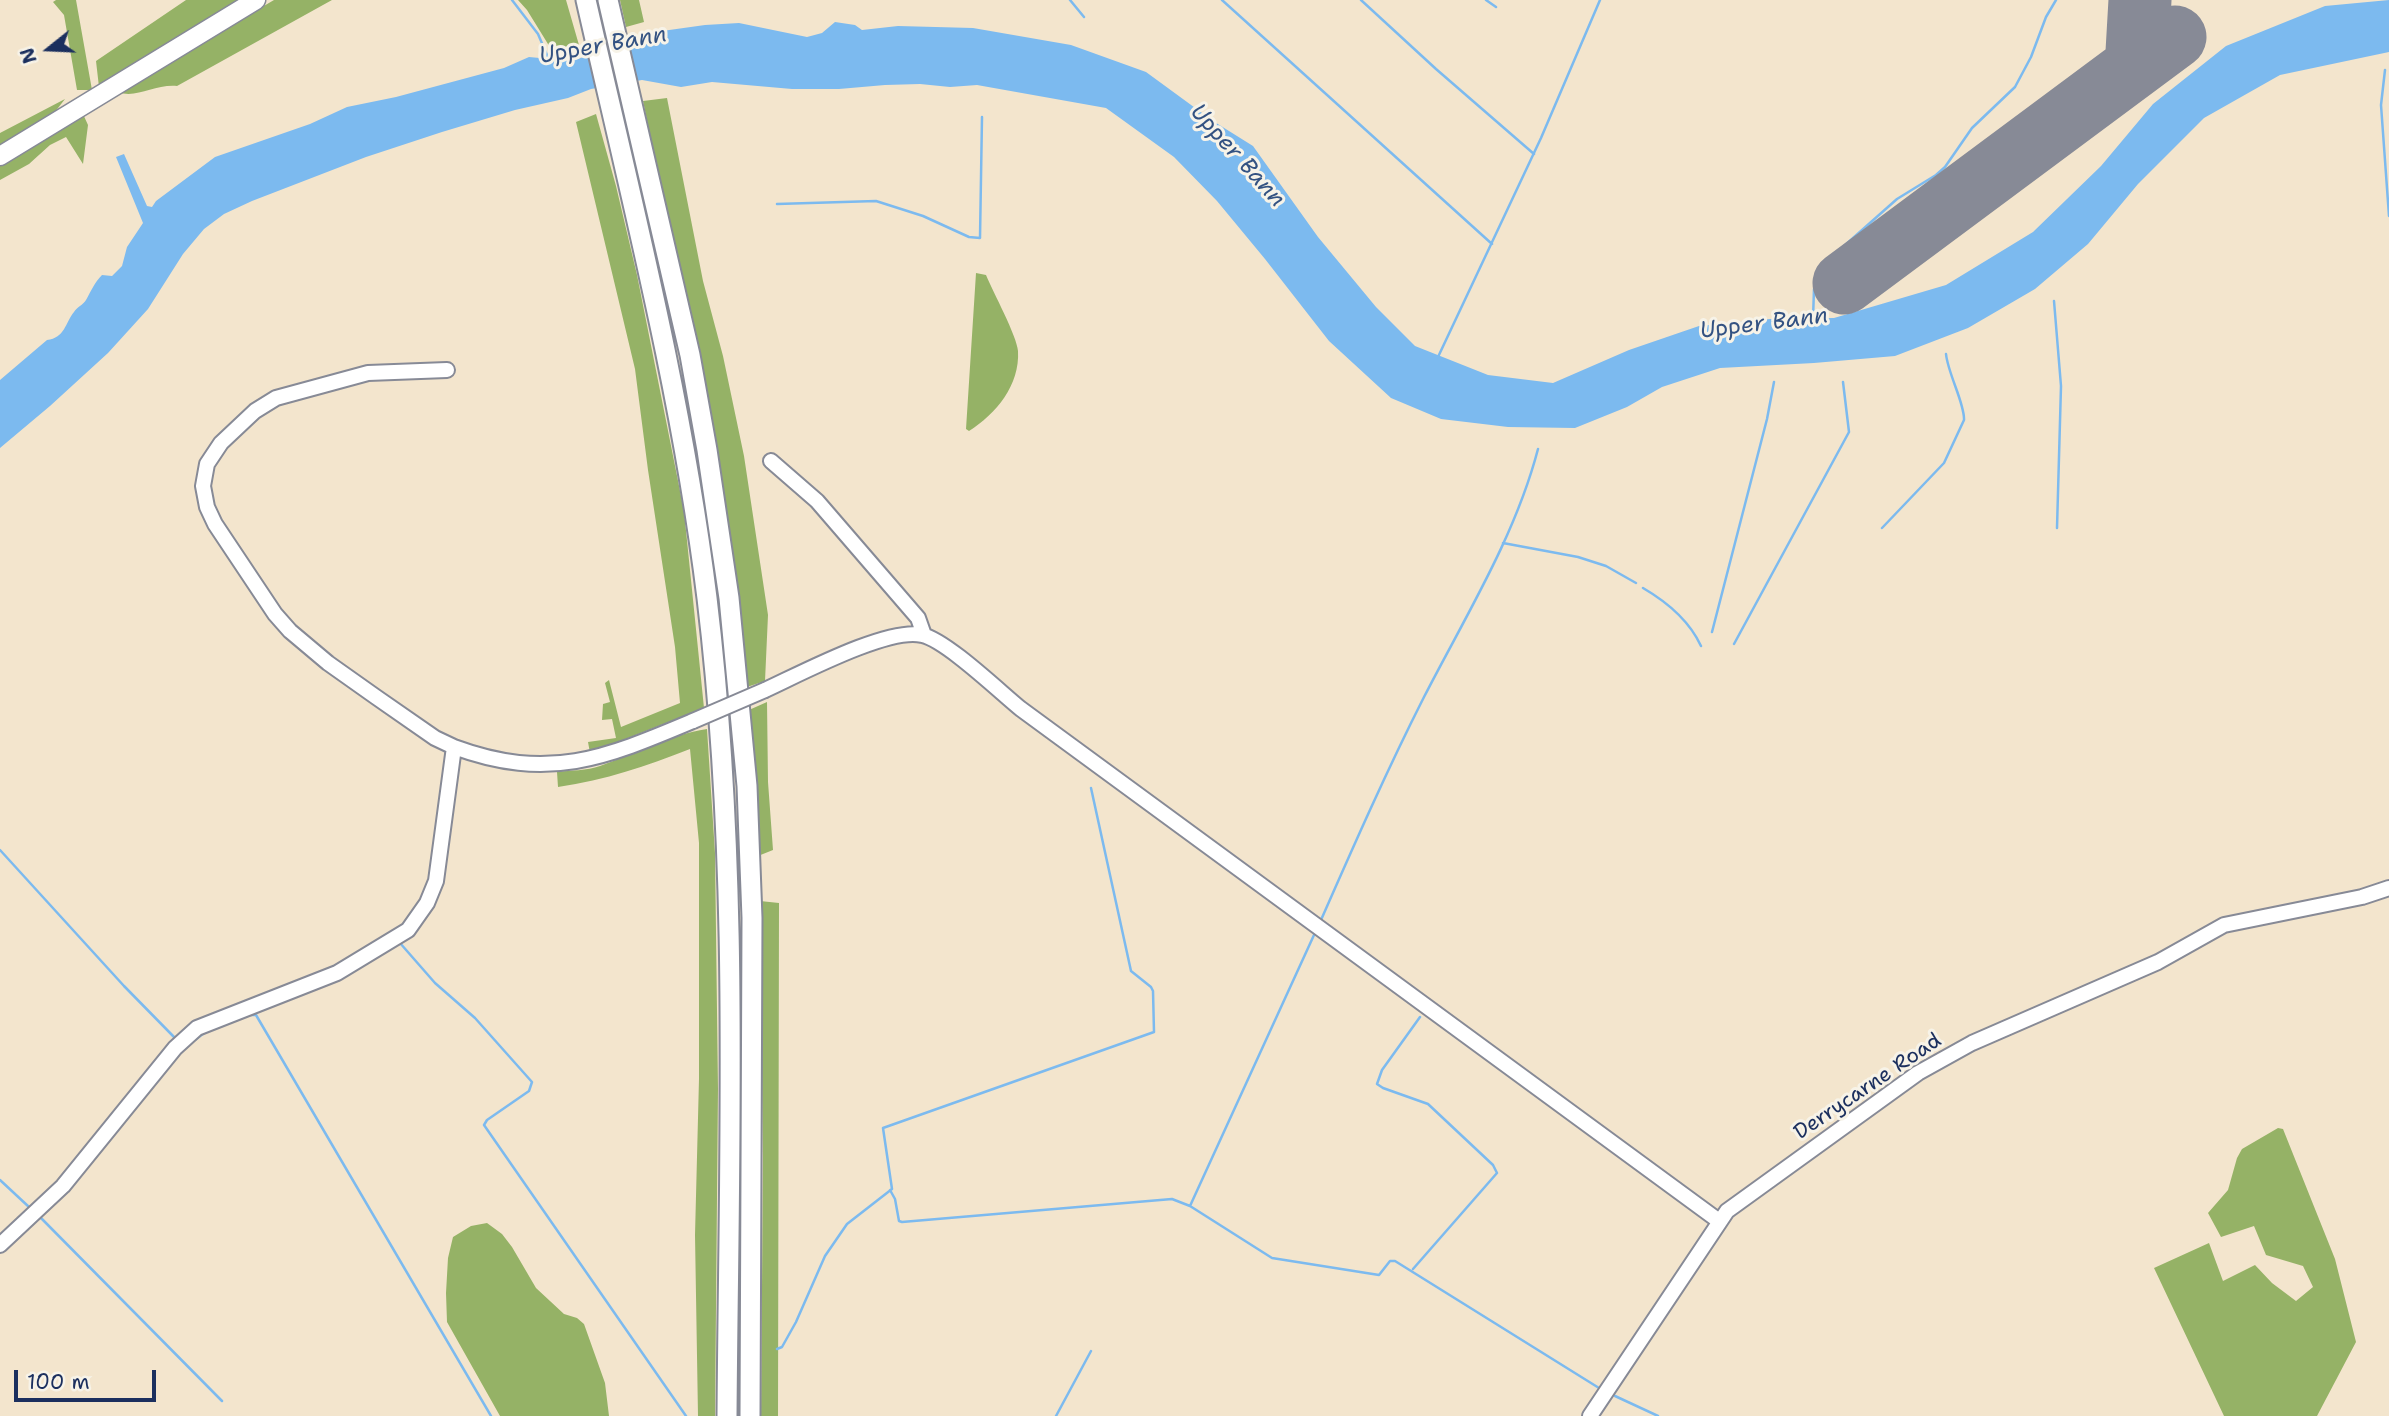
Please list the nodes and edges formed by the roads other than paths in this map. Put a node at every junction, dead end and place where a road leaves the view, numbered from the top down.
1 (256, 0) edge
2 (586, 0) edge
3 (608, 0) edge
4 (0, 156) edge
5 (447, 370) dead end
6 (771, 461) dead end
7 (924, 635) junction
8 (454, 747) junction
9 (2389, 888) edge
10 (1719, 1221) junction
11 (0, 1245) edge
12 (727, 1416) edge
13 (750, 1416) edge
14 (1590, 1416) edge

1 - 4 main road
2 - 12 highway
3 - 13 highway
5 - 8 street
6 - 7 street
7 - 8 street, bridge
7 - 10 street
8 - 11 street
9 - 10 street, Derrycarne Road
10 - 14 street, Derrycarne Road

